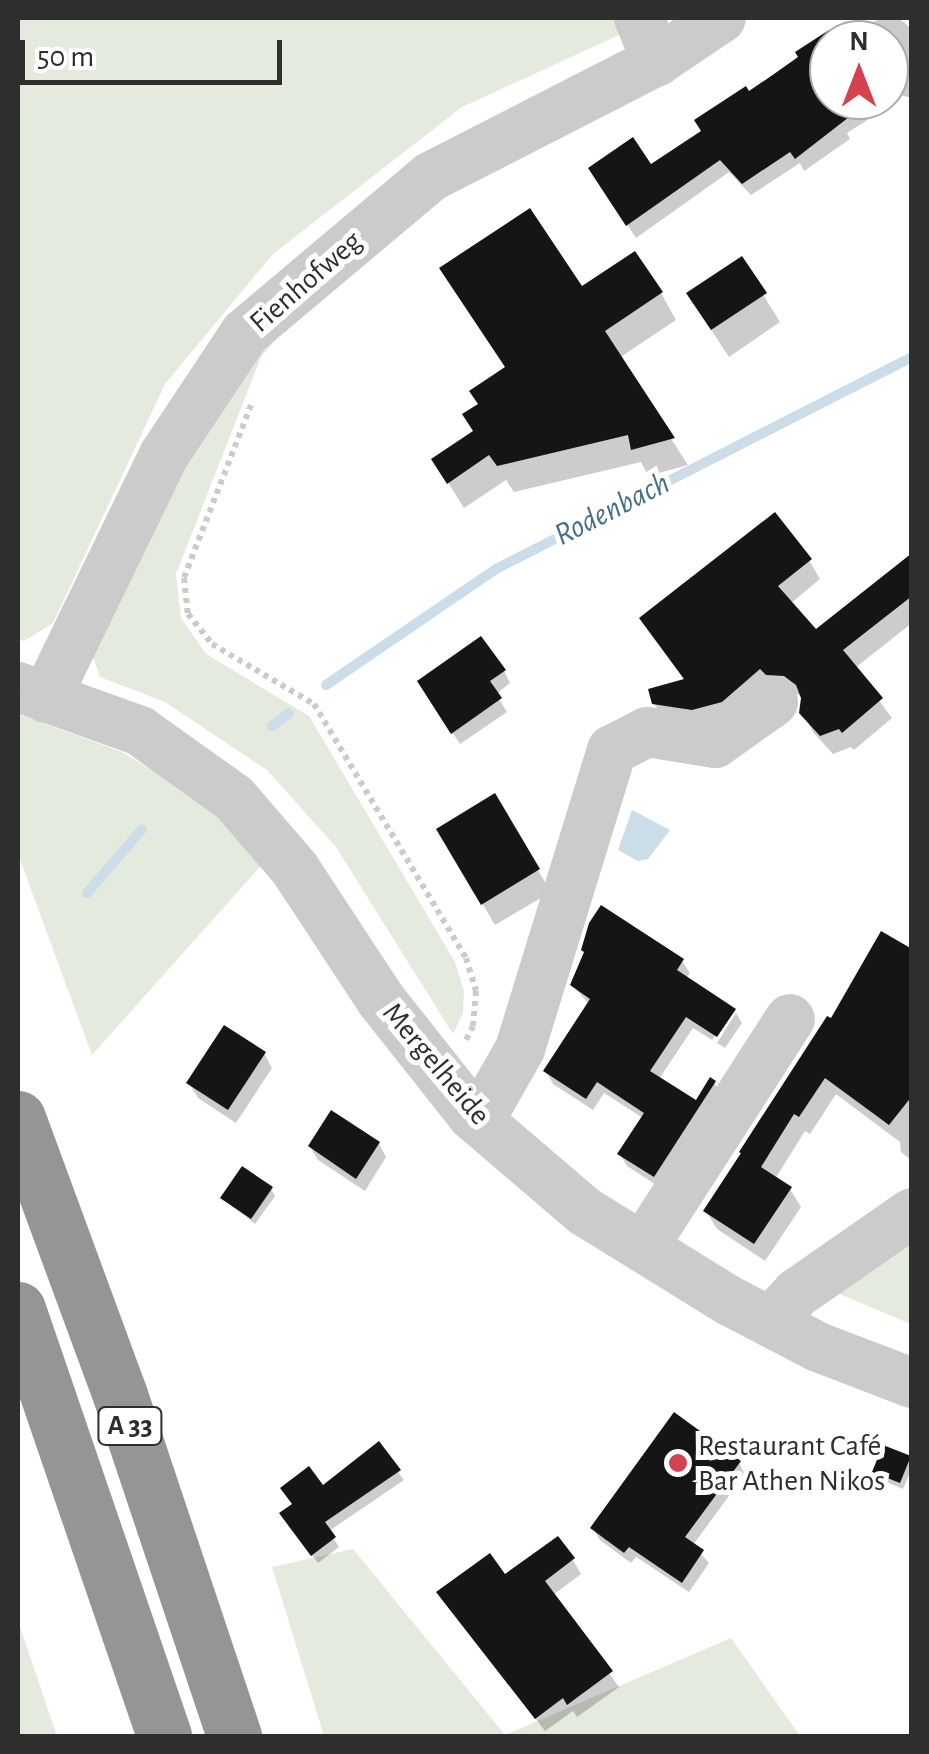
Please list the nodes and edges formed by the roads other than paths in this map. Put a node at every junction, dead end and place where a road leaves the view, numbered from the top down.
1 (721, 18) edge
2 (648, 39) edge
3 (32, 692) edge
4 (773, 702) dead end
5 (790, 1019) dead end
6 (484, 1112) junction
7 (18, 1118) edge
8 (912, 1214) edge
9 (643, 1248) junction
10 (18, 1309) edge
11 (770, 1322) junction
12 (912, 1383) edge
13 (164, 1736) edge
14 (234, 1736) edge

1 - 2 street, Fienhofweg
2 - 3 street, Fienhofweg
3 - 6 street, Mergelheide
4 - 6 street
5 - 9 street
6 - 9 street, Mergelheide
7 - 14 highway, A 33
8 - 11 street
9 - 11 street, Mergelheide
10 - 13 highway, A 33
11 - 12 street, Mergelheide

